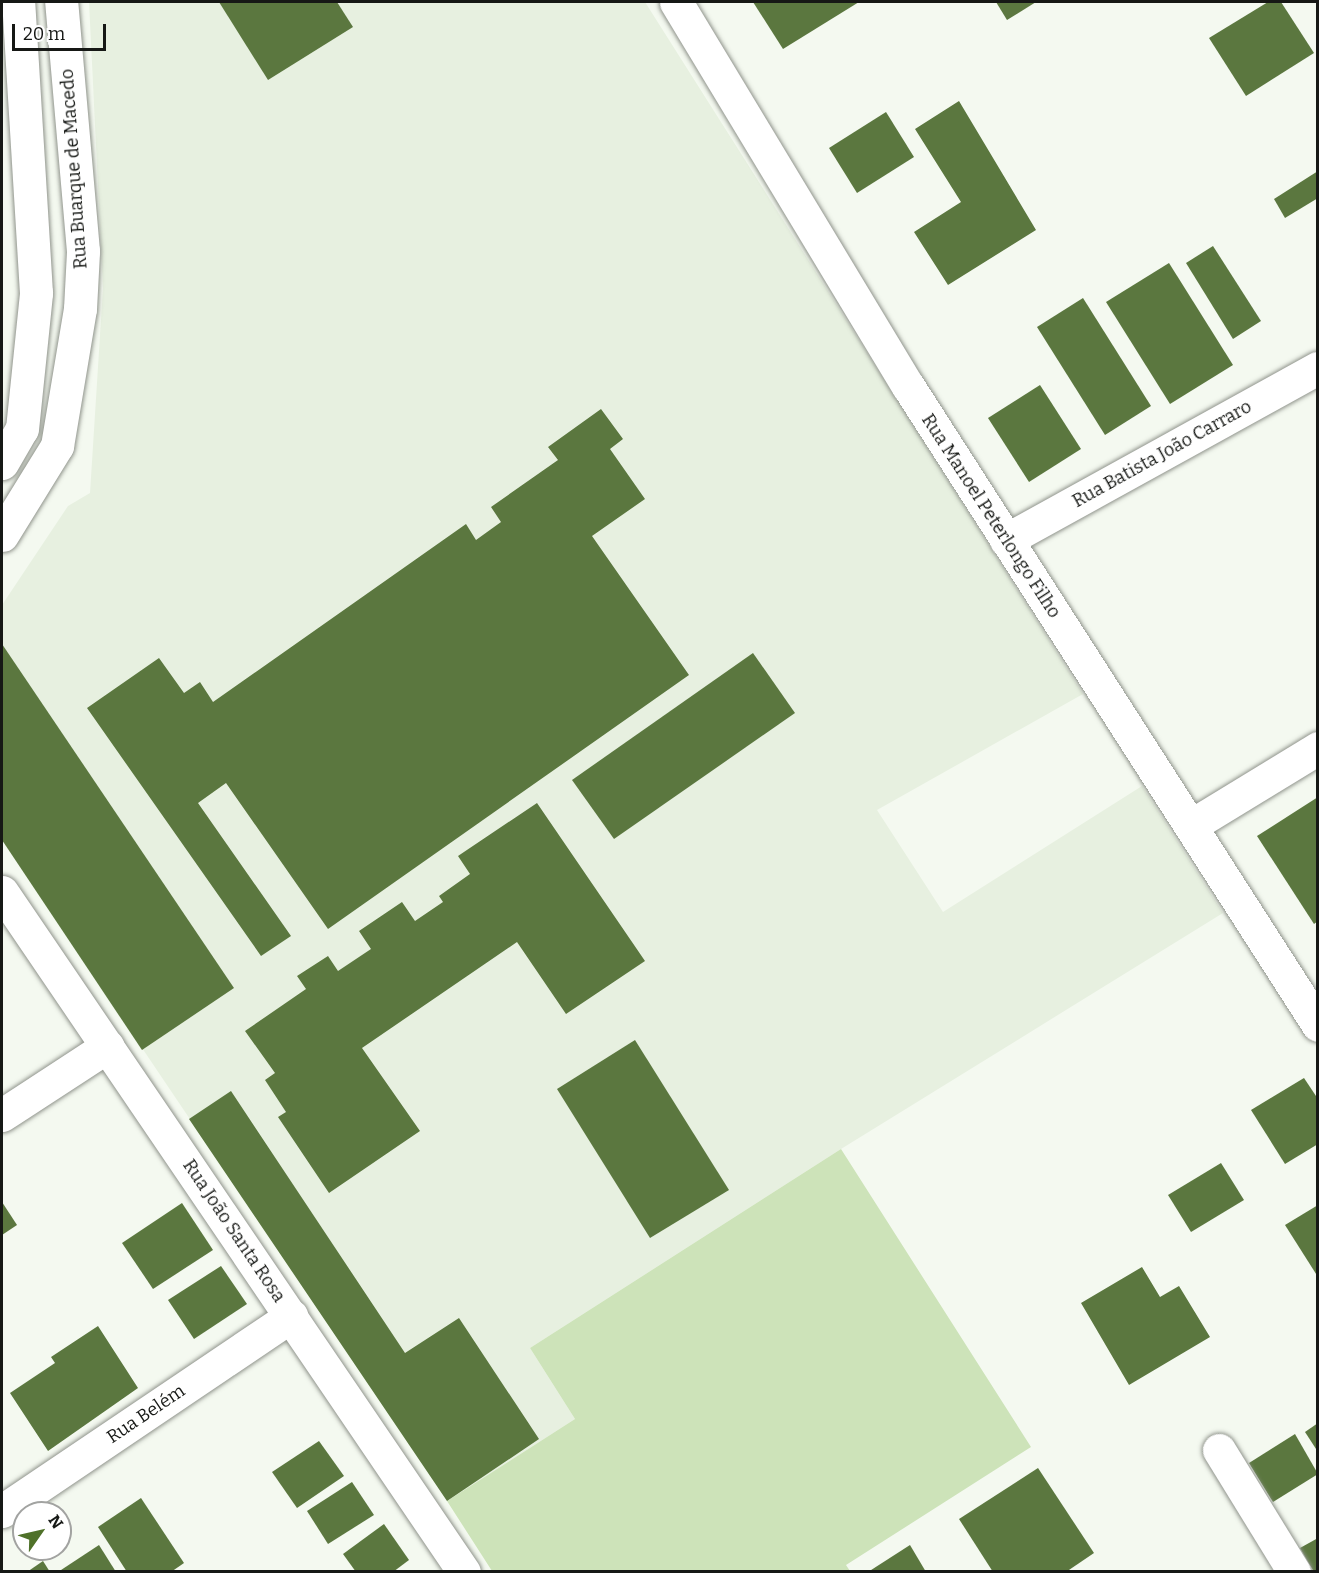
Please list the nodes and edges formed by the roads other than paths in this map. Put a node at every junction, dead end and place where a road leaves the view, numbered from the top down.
1 (18, 2) edge
2 (61, 2) edge
3 (676, 2) edge
4 (1317, 368) edge
5 (2, 463) edge
6 (2, 534) edge
7 (1006, 540) junction
8 (1317, 748) edge
9 (1192, 825) junction
10 (2, 892) edge
11 (1317, 1024) edge
12 (108, 1046) junction
13 (2, 1115) edge
14 (291, 1316) junction
15 (1220, 1450) dead end
16 (2, 1511) edge
17 (464, 1572) edge
18 (1294, 1572) edge

1 - 5 street
2 - 6 street, Rua Buarque de Macedo
3 - 7 street, Rua Manoel Peterlongo Filho
4 - 7 street, Rua Batista João Carraro
7 - 9 street, Rua Manoel Peterlongo Filho
8 - 9 street
9 - 11 street, Rua Manoel Peterlongo Filho
10 - 12 street, Rua João Santa Rosa
12 - 13 street
12 - 14 street, Rua João Santa Rosa
14 - 16 street, Rua Belém
14 - 17 street, Rua João Santa Rosa
15 - 18 street

